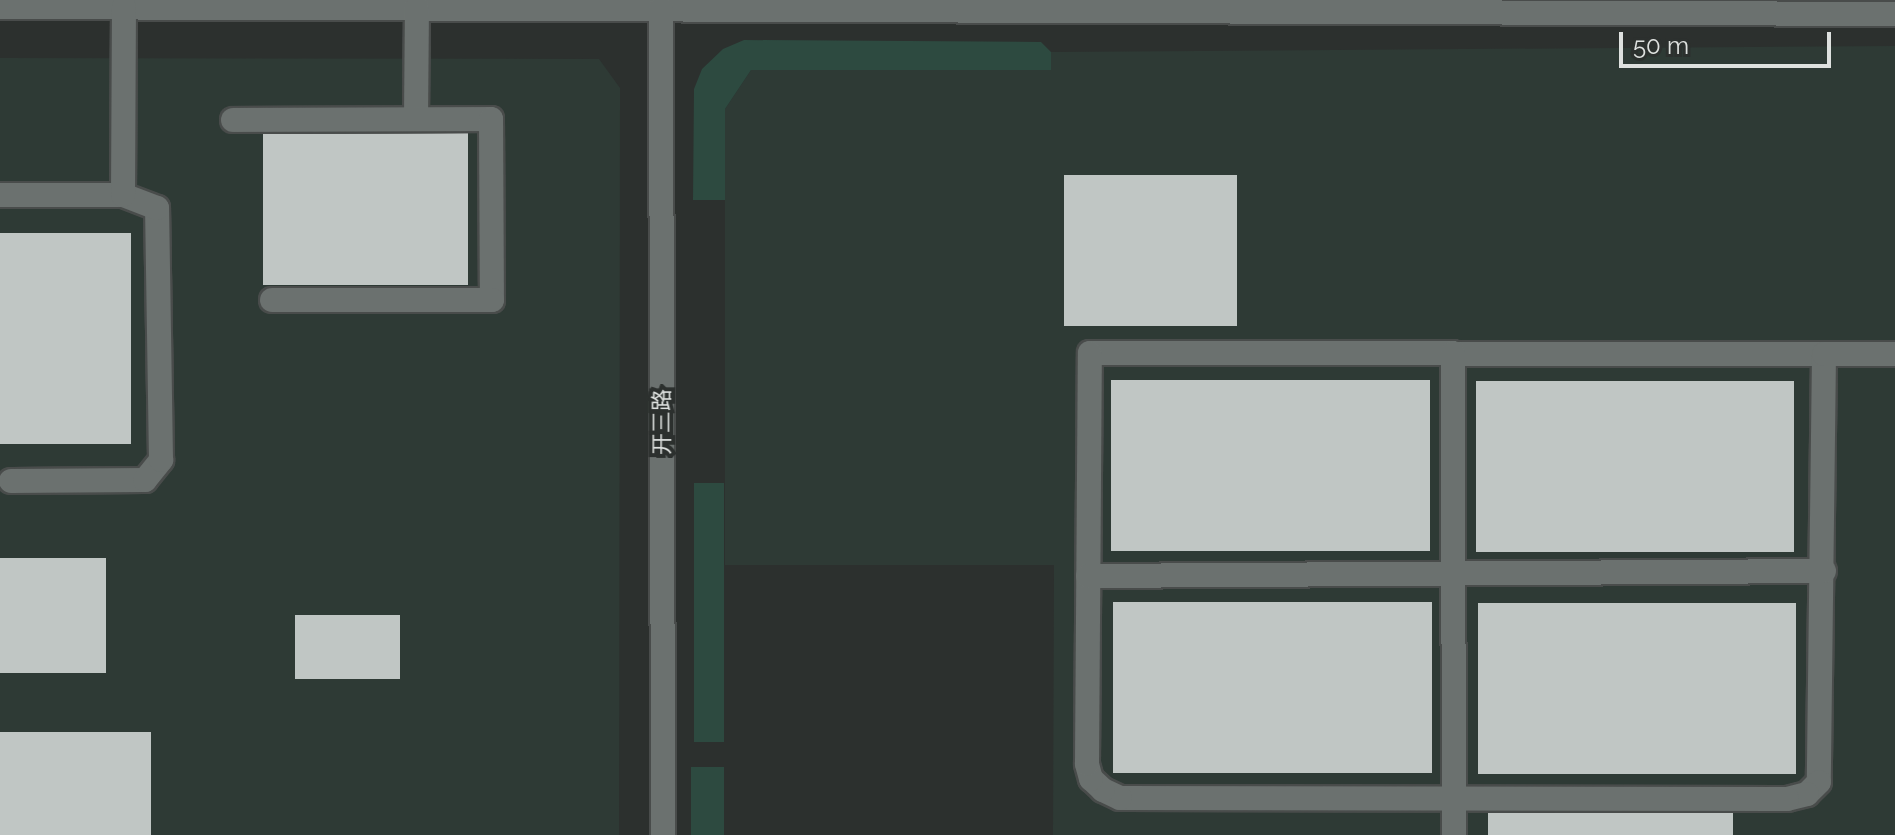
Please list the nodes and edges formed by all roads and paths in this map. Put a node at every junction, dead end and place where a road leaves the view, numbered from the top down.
1 (0, 7) edge
2 (124, 7) junction
3 (417, 8) junction
4 (661, 9) junction
5 (1895, 14) edge
6 (416, 119) junction
7 (233, 120) dead end
8 (0, 195) edge
9 (123, 195) junction
10 (272, 300) dead end
11 (1453, 353) junction
12 (1824, 354) junction
13 (1895, 354) edge
14 (11, 481) dead end
15 (1824, 571) junction
16 (1454, 574) junction
17 (1088, 576) junction
18 (1453, 798) junction
19 (663, 835) edge
20 (1454, 835) edge

1 - 2 street
2 - 3 street
2 - 9 street
3 - 4 street
3 - 6 street
4 - 5 street
4 - 19 street, 开三路
6 - 7 street
6 - 10 street
8 - 9 street
9 - 14 street
11 - 12 street
11 - 16 street
11 - 17 street
12 - 13 street
12 - 15 street
15 - 16 street
15 - 18 street
16 - 17 street
16 - 18 street
17 - 18 street
18 - 20 street

